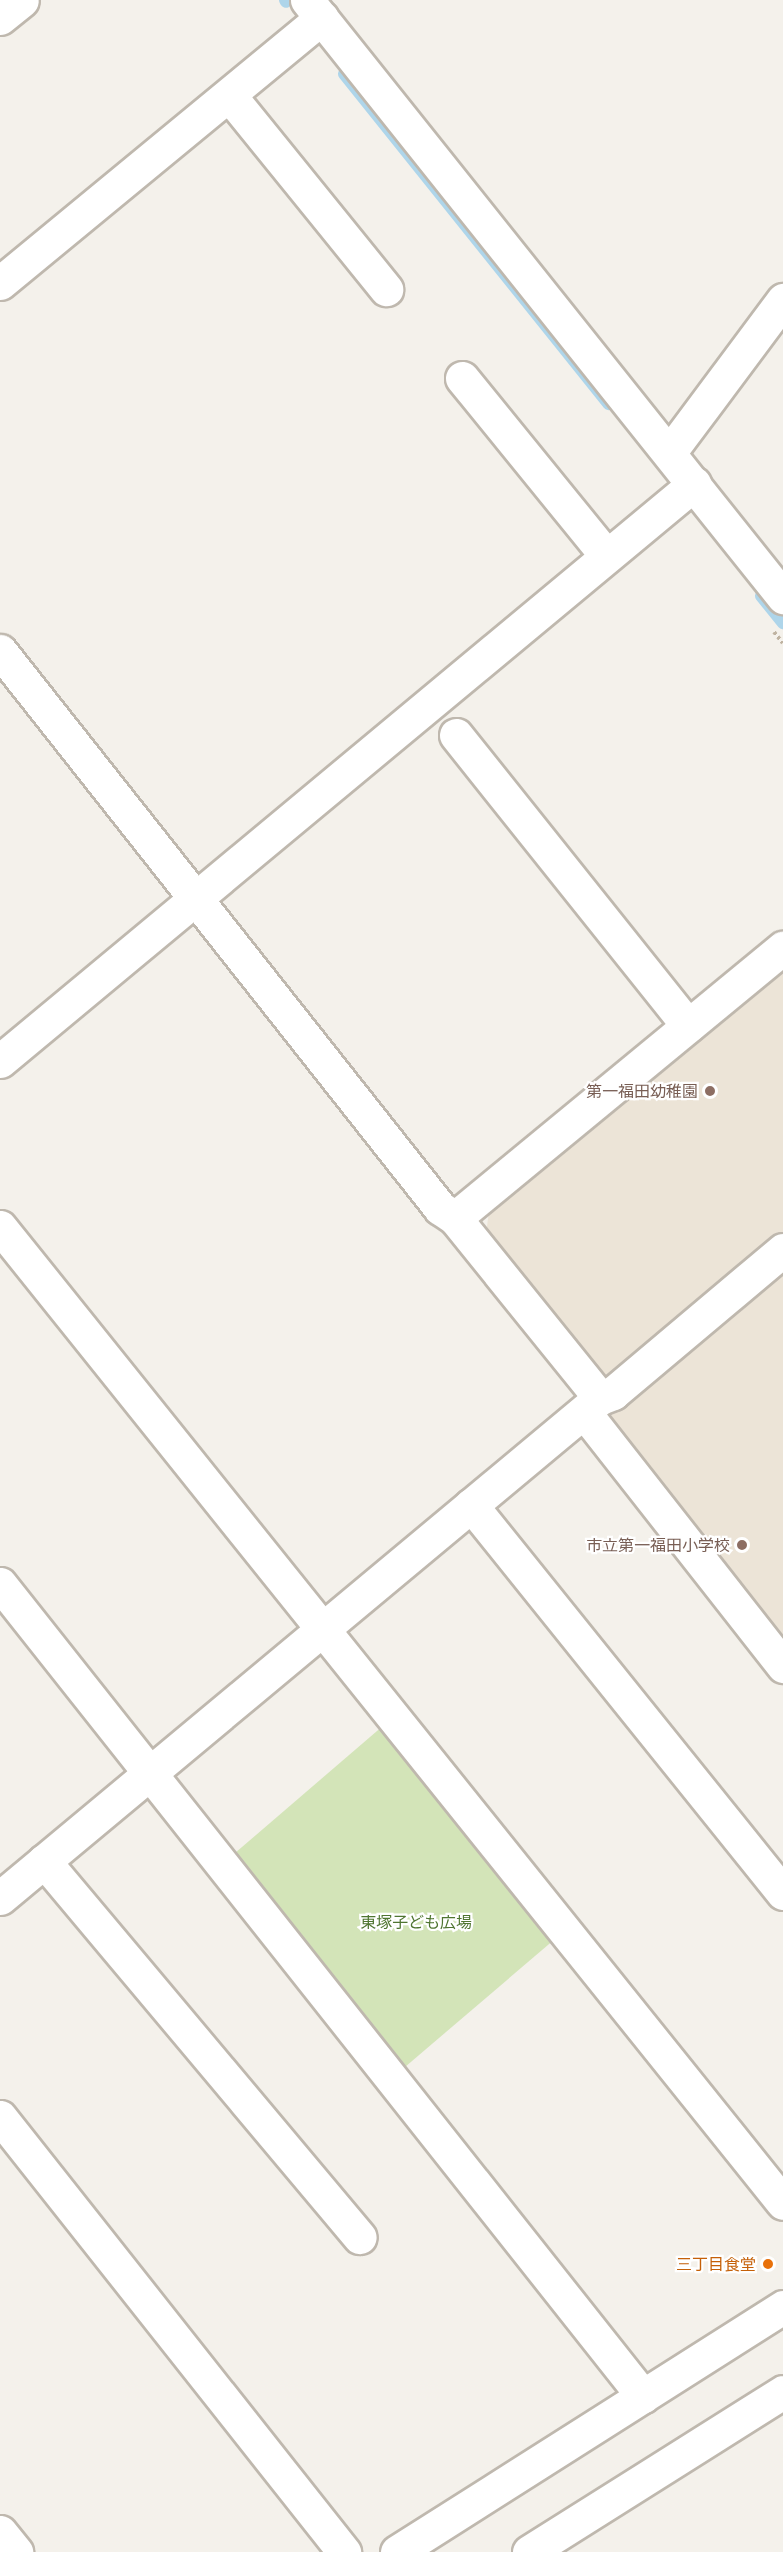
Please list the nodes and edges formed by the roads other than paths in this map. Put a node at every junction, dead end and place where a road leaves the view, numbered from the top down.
1 (22, 0) edge
2 (315, 9) edge
3 (0, 18) edge
4 (229, 95) junction
5 (0, 283) edge
6 (386, 289) dead end
7 (783, 300) edge
8 (462, 378) dead end
9 (669, 453) junction
10 (685, 491) junction
11 (605, 554) junction
12 (783, 597) edge
13 (0, 651) edge
14 (456, 735) dead end
15 (194, 900) junction
16 (783, 948) edge
17 (688, 1026) junction
18 (0, 1061) edge
19 (455, 1218) junction
20 (0, 1227) edge
21 (783, 1250) edge
22 (592, 1405) junction
23 (471, 1504) junction
24 (0, 1584) edge
25 (322, 1628) junction
26 (783, 1666) edge
27 (150, 1772) junction
28 (44, 1860) junction
29 (783, 1893) edge
30 (0, 1898) edge
31 (0, 2117) edge
32 (783, 2203) edge
33 (359, 2237) dead end
34 (783, 2307) edge
35 (783, 2392) edge
36 (643, 2396) junction
37 (752, 2414) junction
38 (783, 2426) edge
39 (0, 2532) edge
40 (16, 2552) edge
41 (344, 2552) edge
42 (397, 2552) edge
43 (529, 2552) edge

1 - 3 street
2 - 4 street
2 - 9 street
4 - 5 street
4 - 6 street
7 - 9 street
8 - 11 street
9 - 10 street
10 - 11 street
10 - 12 street
11 - 15 street
13 - 15 street
14 - 17 street
15 - 18 street
15 - 19 street
16 - 17 street
17 - 19 street
19 - 22 street
20 - 25 street
21 - 22 street
22 - 23 street
22 - 26 street
23 - 25 street
23 - 29 street
24 - 27 street
25 - 27 street
25 - 32 street
27 - 28 street
27 - 36 street
28 - 30 street
28 - 33 street
31 - 41 street
34 - 36 street
35 - 37 street
36 - 42 street
37 - 38 street
37 - 43 street
39 - 40 street

